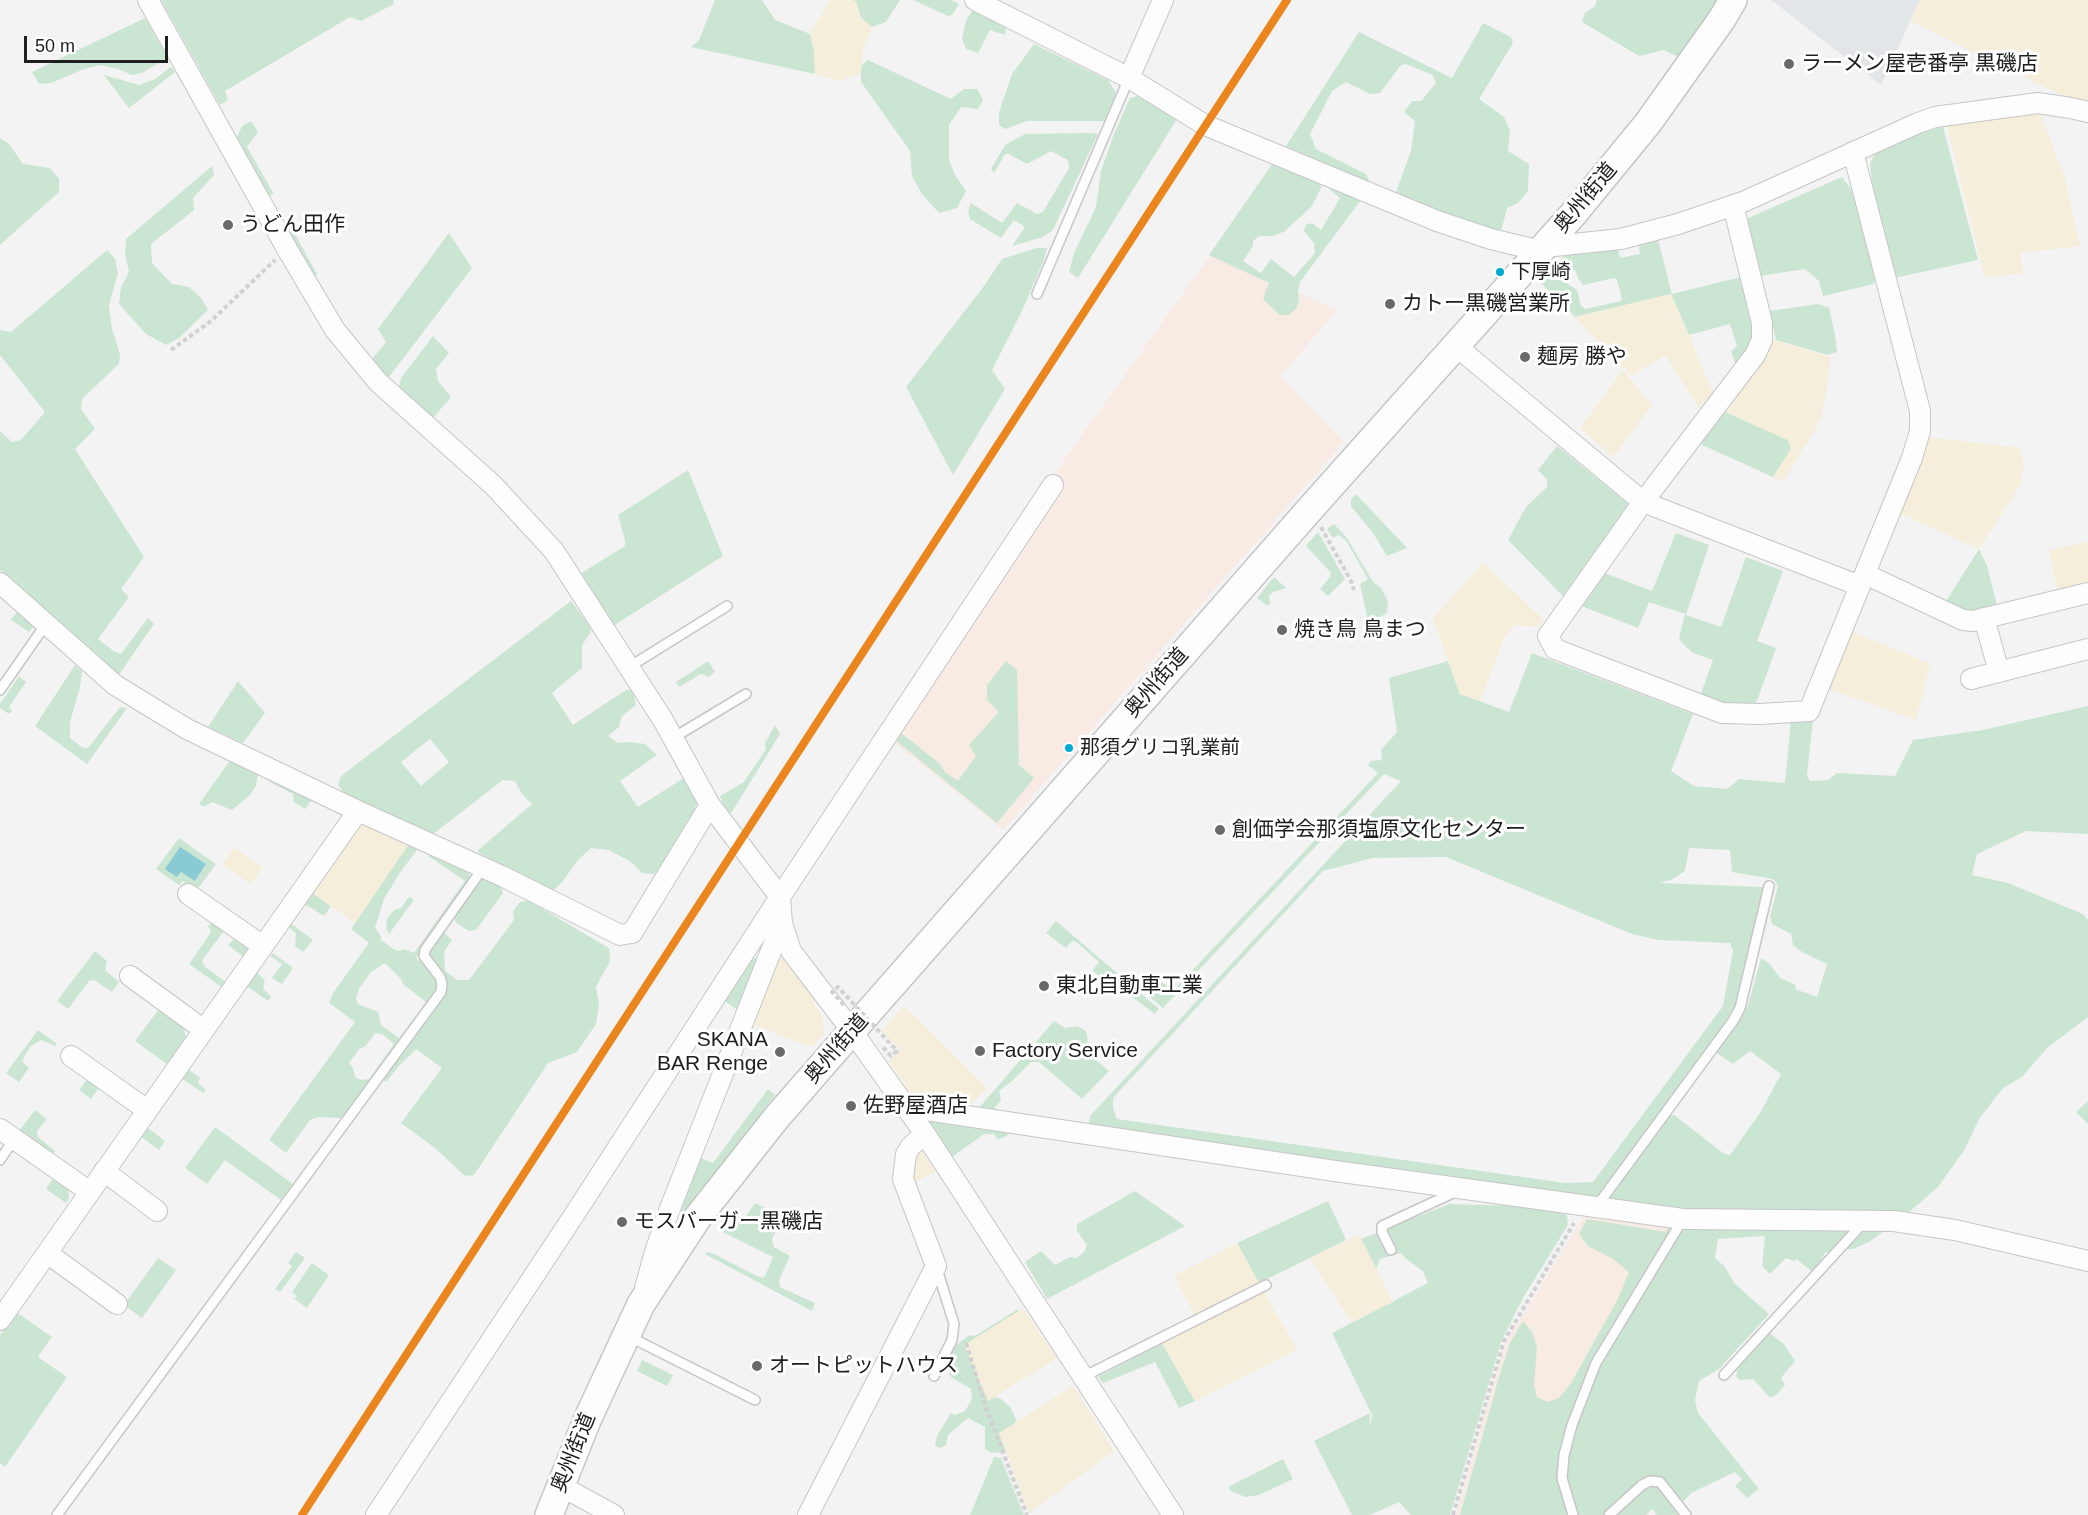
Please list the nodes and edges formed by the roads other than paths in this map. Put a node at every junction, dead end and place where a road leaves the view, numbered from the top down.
1 (148, 0) edge
2 (975, 0) edge
3 (1163, 0) edge
4 (1733, 0) edge
5 (1129, 78) junction
6 (2088, 112) edge
7 (1853, 152) junction
8 (1733, 205) junction
9 (1543, 249) junction
10 (1037, 294) dead end
11 (1456, 346) junction
12 (1053, 485) dead end
13 (1643, 502) junction
14 (1862, 580) junction
15 (0, 583) edge
16 (2088, 593) edge
17 (728, 606) dead end
18 (1984, 618) junction
19 (46, 624) junction
20 (2088, 649) edge
21 (629, 667) junction
22 (1999, 672) junction
23 (1971, 679) dead end
24 (0, 690) edge
25 (746, 694) dead end
26 (673, 738) junction
27 (710, 805) junction
28 (358, 811) junction
29 (483, 868) junction
30 (1769, 886) dead end
31 (188, 894) dead end
32 (780, 897) junction
33 (782, 923) junction
34 (263, 946) junction
35 (130, 976) dead end
36 (204, 1030) junction
37 (852, 1031) junction
38 (71, 1056) dead end
39 (906, 1107) junction
40 (147, 1110) junction
41 (7, 1134) edge
42 (925, 1134) junction
43 (0, 1160) edge
44 (104, 1171) junction
45 (1462, 1189) junction
46 (90, 1192) junction
47 (1589, 1207) junction
48 (157, 1211) dead end
49 (1683, 1219) junction
50 (1865, 1221) junction
51 (1391, 1250) dead end
52 (47, 1253) junction
53 (2088, 1261) edge
54 (936, 1266) junction
55 (1266, 1285) dead end
56 (117, 1304) dead end
57 (641, 1304) junction
58 (0, 1320) edge
59 (626, 1335) junction
60 (1724, 1375) dead end
61 (934, 1376) dead end
62 (1083, 1377) junction
63 (755, 1400) dead end
64 (561, 1486) junction
65 (57, 1515) edge
66 (376, 1515) edge
67 (549, 1515) edge
68 (614, 1515) edge
69 (808, 1515) edge
70 (1173, 1515) edge
71 (1573, 1515) edge
72 (1609, 1515) edge
73 (1686, 1515) edge

1 - 21 street
2 - 5 street
3 - 5 street
4 - 9 main road, 奥州街道
5 - 9 street
5 - 10 lane
6 - 7 street
7 - 8 street
7 - 14 street
8 - 9 street
8 - 13 street
9 - 11 main road, 奥州街道
11 - 13 street
11 - 37 main road, 奥州街道
12 - 32 street
13 - 14 street
13 - 14 street
14 - 18 street
15 - 19 street
16 - 18 street
17 - 21 lane
18 - 22 street
19 - 24 lane
19 - 28 street
20 - 22 street
21 - 26 street
22 - 23 street
25 - 26 lane
26 - 27 street
27 - 29 street
27 - 32 street
28 - 29 street
28 - 34 street
29 - 65 lane
30 - 47 lane
31 - 34 street
32 - 33 street
32 - 66 street
33 - 37 street
33 - 57 street
34 - 36 street
35 - 36 street
36 - 40 street
37 - 39 street
37 - 57 main road, 奥州街道
38 - 40 street
39 - 42 street
39 - 45 street
40 - 44 street
41 - 43 lane
41 - 46 street
42 - 54 street
42 - 62 street
44 - 46 street
44 - 48 street
45 - 47 street
45 - 51 lane
46 - 52 street
47 - 49 street
49 - 50 street
49 - 71 lane
50 - 53 street
50 - 60 lane
52 - 56 street
52 - 58 street
54 - 61 lane
54 - 69 street
55 - 62 lane
57 - 59 main road, 奥州街道
59 - 63 lane
59 - 64 main road, 奥州街道
62 - 70 street
64 - 67 main road, 奥州街道
64 - 68 street
72 - 73 lane

